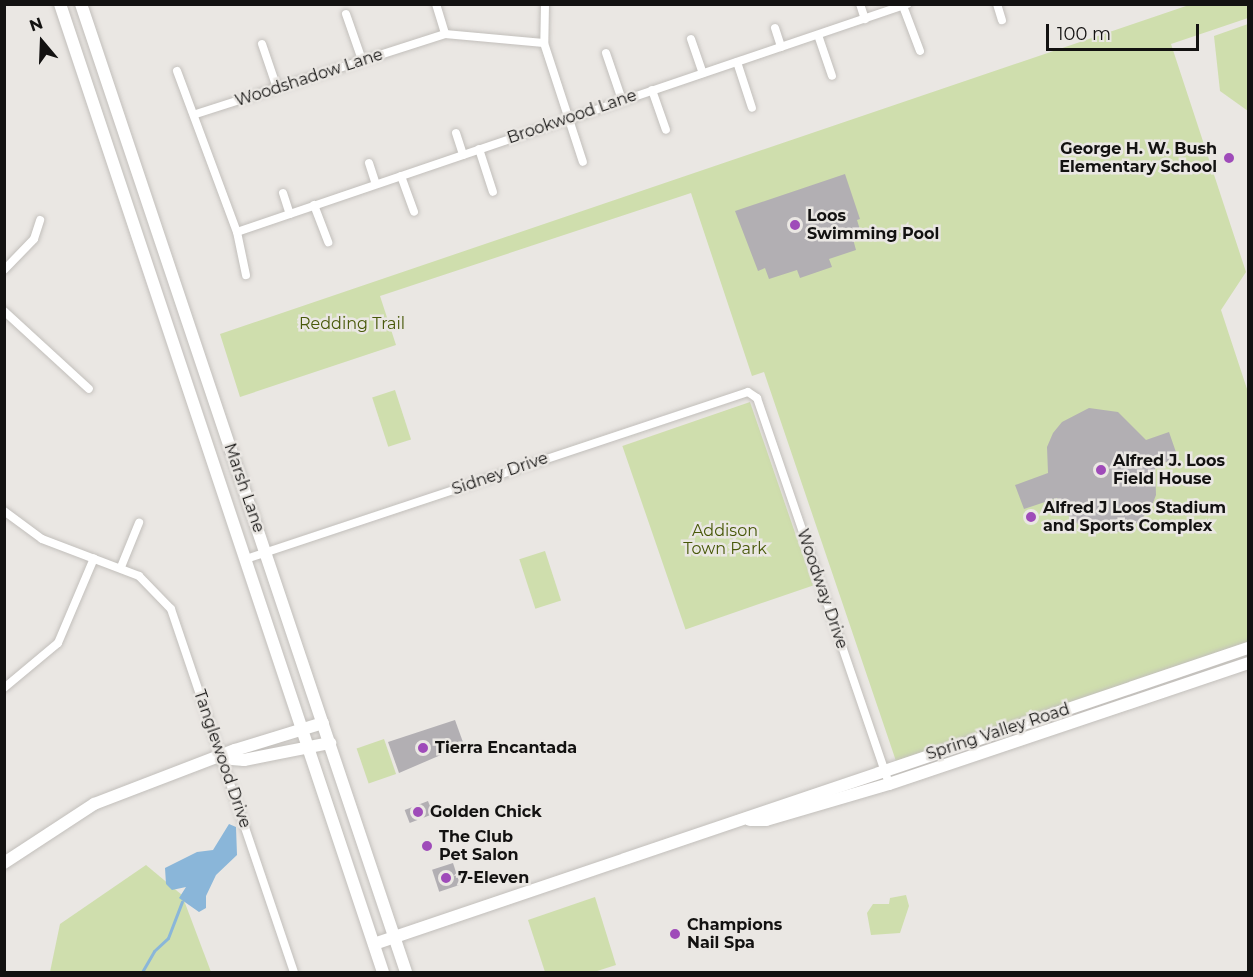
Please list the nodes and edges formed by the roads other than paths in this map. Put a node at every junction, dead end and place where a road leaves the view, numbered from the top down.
1 (60, 4) edge
2 (81, 4) edge
3 (436, 4) edge
4 (545, 4) edge
5 (860, 4) edge
6 (997, 4) edge
7 (905, 5) edge
8 (346, 14) dead end
9 (865, 19) junction
10 (1002, 20) dead end
11 (775, 28) dead end
12 (445, 34) junction
13 (818, 35) junction
14 (692, 39) dead end
15 (544, 43) junction
16 (262, 44) dead end
17 (781, 47) junction
18 (920, 51) dead end
19 (606, 53) dead end
20 (362, 60) junction
21 (737, 62) junction
22 (177, 71) dead end
23 (703, 73) junction
24 (832, 76) dead end
25 (277, 88) junction
26 (652, 90) junction
27 (622, 100) junction
28 (752, 108) dead end
29 (196, 114) junction
30 (569, 119) junction
31 (666, 130) dead end
32 (456, 134) dead end
33 (479, 149) junction
34 (463, 155) junction
35 (583, 162) dead end
36 (369, 163) dead end
37 (401, 176) junction
38 (376, 184) junction
39 (494, 192) dead end
40 (283, 193) dead end
41 (314, 206) junction
42 (414, 212) dead end
43 (290, 214) junction
44 (40, 220) dead end
45 (237, 232) junction
46 (328, 242) dead end
47 (4, 270) edge
48 (246, 275) dead end
49 (4, 311) edge
50 (89, 389) dead end
51 (754, 394) joint
52 (4, 511) edge
53 (139, 523) dead end
54 (266, 554) junction
55 (94, 558) junction
56 (246, 559) junction
57 (121, 567) junction
58 (1248, 648) edge
59 (1248, 663) edge
60 (4, 688) edge
61 (323, 723) junction
62 (302, 729) junction
63 (330, 743) junction
64 (309, 750) junction
65 (220, 758) junction
66 (884, 770) junction
67 (889, 784) junction
68 (749, 820) junction
69 (4, 862) edge
70 (394, 937) junction
71 (374, 944) junction
72 (294, 972) edge
73 (384, 972) edge
74 (406, 972) edge

1 - 56 main road, Marsh Lane
2 - 54 main road, Marsh Lane
3 - 12 street
4 - 15 street
5 - 9 street
6 - 10 street
7 - 9 street, Brookwood Lane
7 - 18 street
8 - 20 street
9 - 13 street, Brookwood Lane
11 - 17 street
12 - 15 street, Woodshadow Lane
12 - 20 street, Woodshadow Lane
13 - 17 street, Brookwood Lane
13 - 24 street
14 - 23 street
15 - 30 street
16 - 25 street
17 - 21 street, Brookwood Lane
19 - 27 street
20 - 25 street, Woodshadow Lane
21 - 23 street, Brookwood Lane
21 - 28 street
22 - 29 street
23 - 26 street, Brookwood Lane
25 - 29 street, Woodshadow Lane
26 - 27 street, Brookwood Lane
26 - 31 street
27 - 30 street, Brookwood Lane
29 - 45 street
30 - 33 street, Brookwood Lane
30 - 35 street
32 - 34 street
33 - 34 street, Brookwood Lane
33 - 39 street
34 - 37 street, Brookwood Lane
36 - 38 street
37 - 38 street, Brookwood Lane
37 - 42 street
38 - 41 street, Brookwood Lane
40 - 43 street
41 - 43 street, Brookwood Lane
41 - 46 street
43 - 45 street, Brookwood Lane
44 - 47 street
45 - 48 street
49 - 50 street
51 - 54 street, Sidney Drive
51 - 66 street, Woodway Drive
52 - 55 street, Tanglewood Drive
53 - 57 street
54 - 56 street, Sidney Drive
54 - 61 main road, Marsh Lane
55 - 57 street, Tanglewood Drive
55 - 60 street
56 - 62 main road, Marsh Lane
57 - 65 street, Tanglewood Drive
58 - 66 main road, Spring Valley Road
59 - 67 main road, Spring Valley Road
61 - 62 main road
61 - 63 main road, Marsh Lane
62 - 64 main road, Marsh Lane
62 - 65 main road
63 - 64 main road
63 - 70 main road, Marsh Lane
64 - 65 main road
64 - 71 main road, Marsh Lane
65 - 69 main road
65 - 72 street, Tanglewood Drive
66 - 67 street, Woodway Drive
66 - 68 main road, Spring Valley Road
67 - 68 main road, Spring Valley Road
68 - 70 main road, Spring Valley Road
70 - 71 main road, Spring Valley Road
70 - 74 main road, Marsh Lane
71 - 73 main road, Marsh Lane

